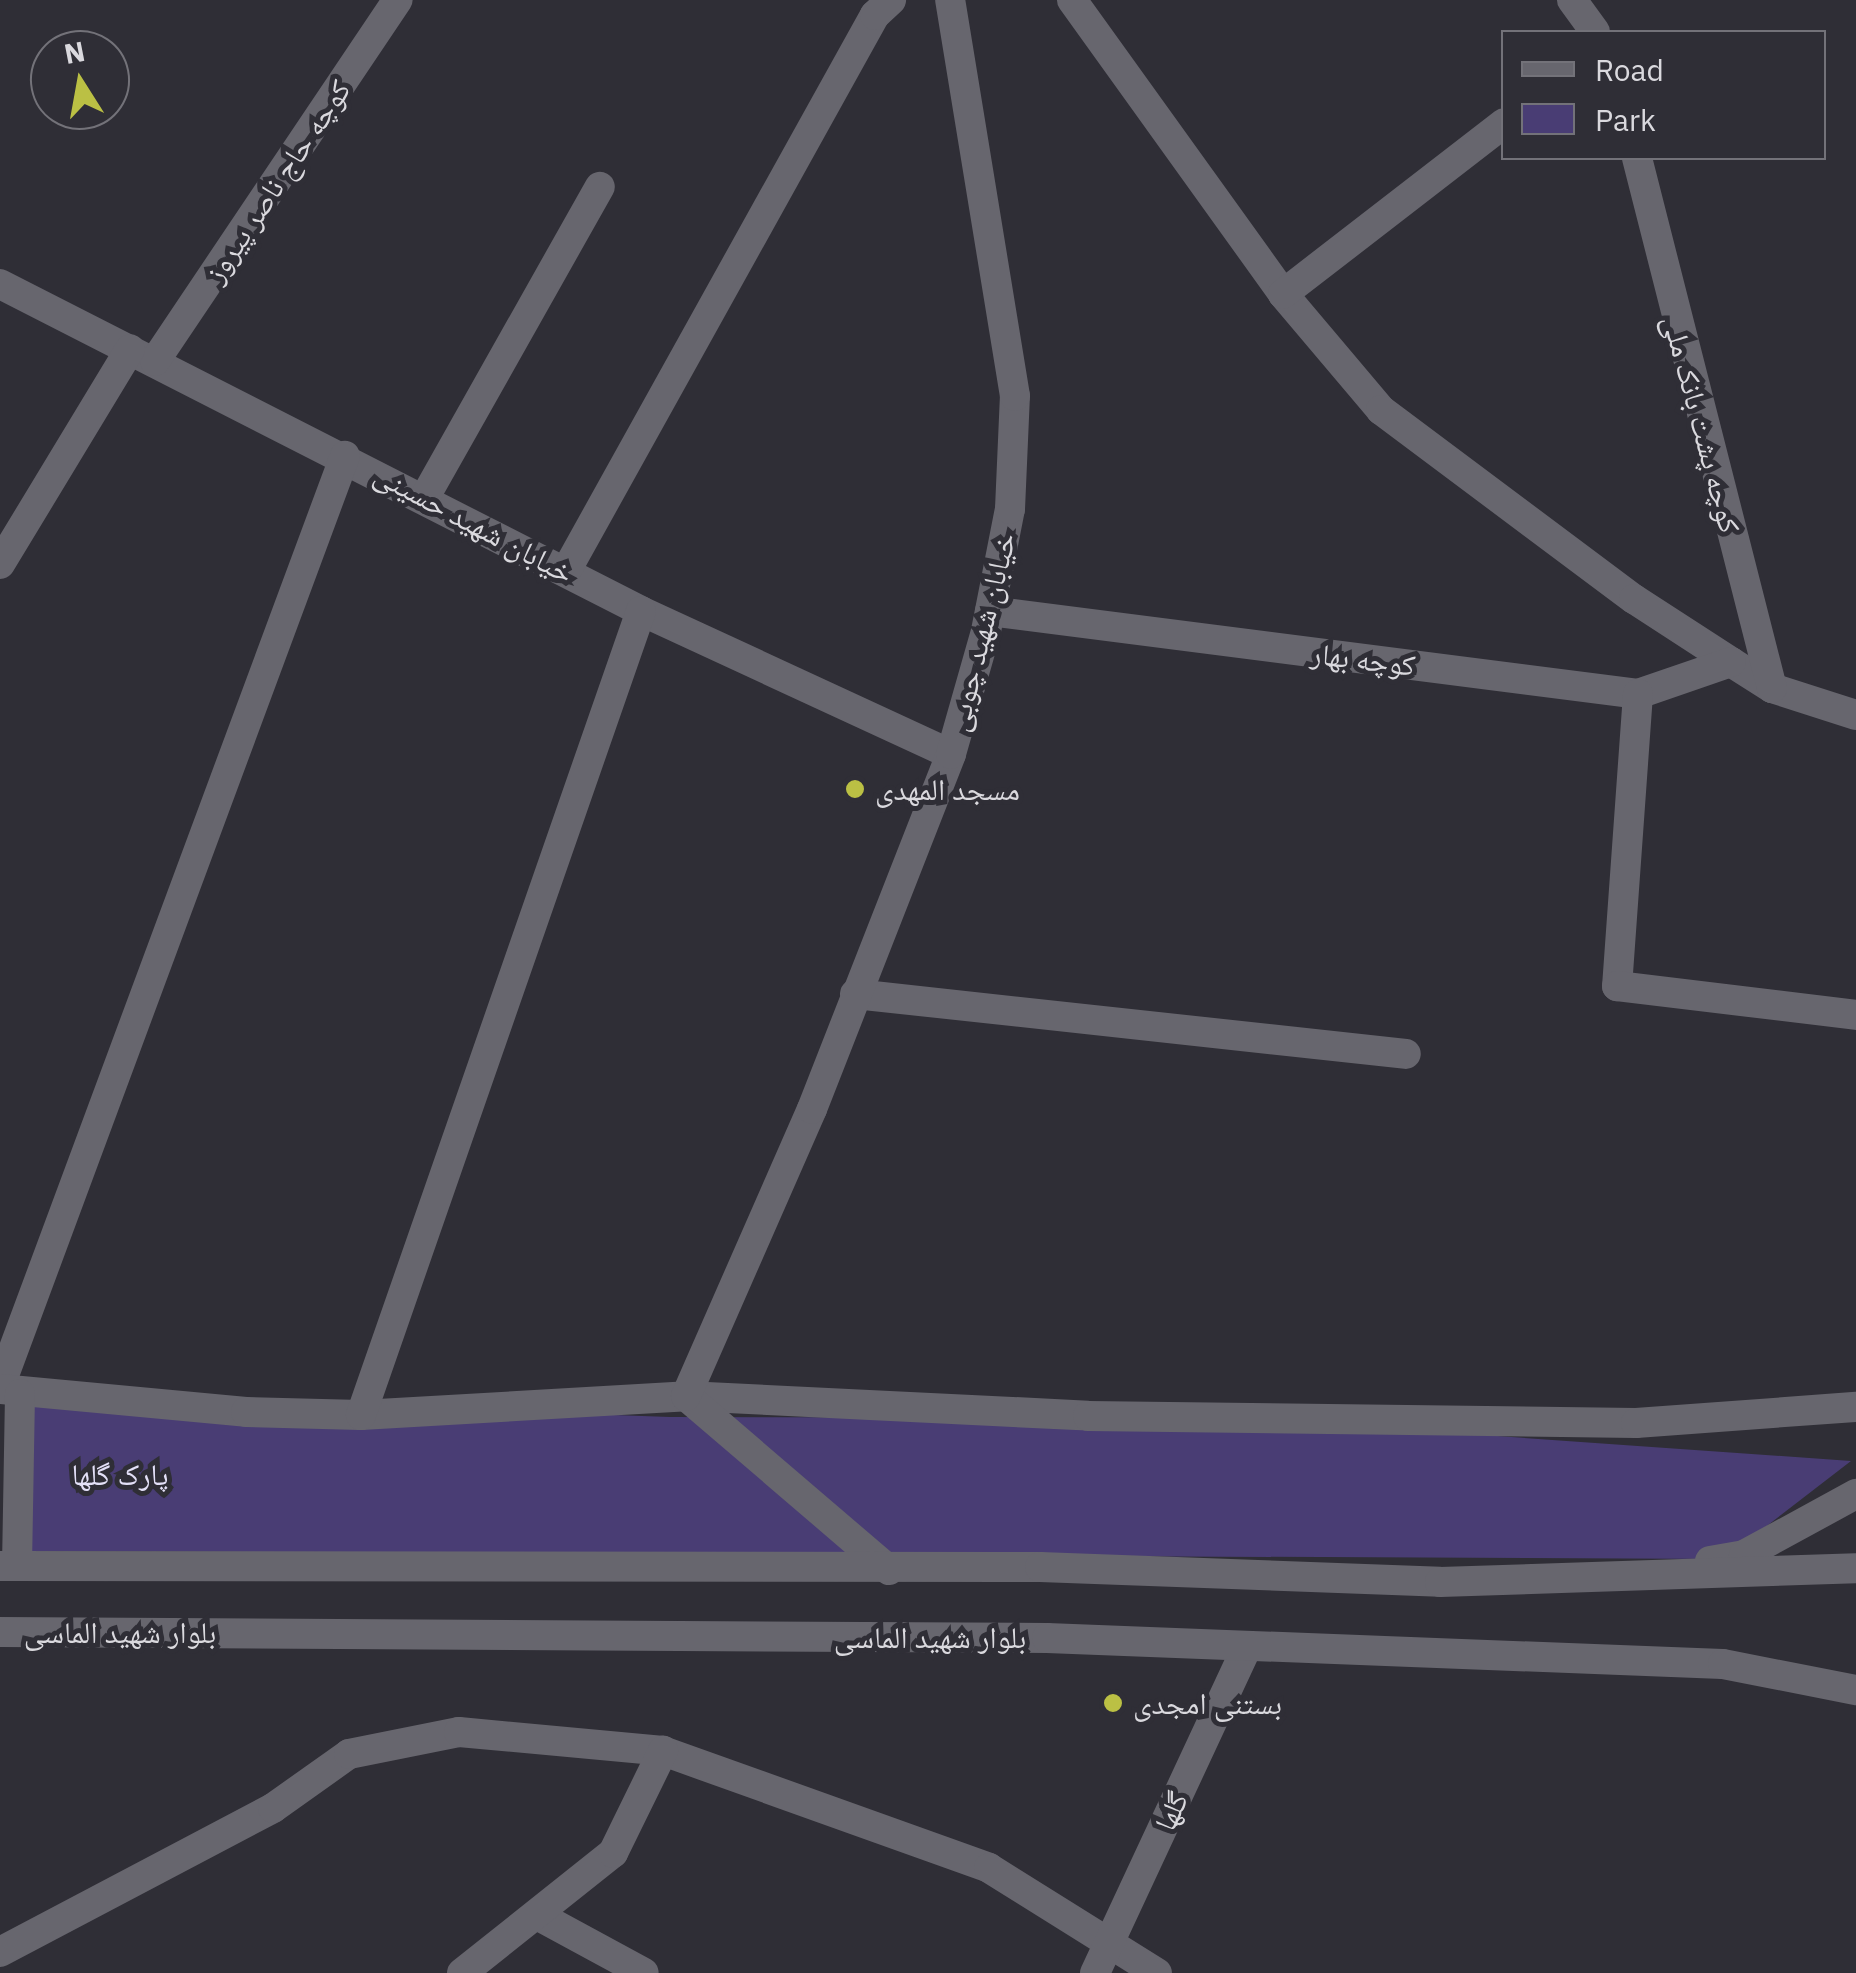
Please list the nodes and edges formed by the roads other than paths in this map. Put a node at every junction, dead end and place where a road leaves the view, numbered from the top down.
1 (398, 0) edge
2 (891, 0) edge
3 (950, 0) edge
4 (1072, 0) edge
5 (1572, 0) edge
6 (1594, 30) edge
7 (1501, 124) edge
8 (1638, 160) edge
9 (600, 187) dead end
10 (0, 284) edge
11 (1283, 294) junction
12 (143, 355) junction
13 (346, 456) junction
14 (424, 498) junction
15 (0, 564) edge
16 (566, 570) junction
17 (641, 610) junction
18 (990, 611) junction
19 (1731, 662) junction
20 (1772, 688) junction
21 (1638, 694) junction
22 (1856, 716) edge
23 (951, 754) junction
24 (855, 994) junction
25 (1856, 1015) edge
26 (1406, 1054) dead end
27 (7, 1390) edge
28 (686, 1396) junction
29 (1856, 1406) edge
30 (361, 1414) junction
31 (1856, 1494) edge
32 (9, 1566) edge
33 (1856, 1568) edge
34 (889, 1570) junction
35 (1631, 1578) junction
36 (0, 1632) edge
37 (1246, 1649) junction
38 (1856, 1690) edge
39 (663, 1751) junction
40 (539, 1916) junction
41 (1109, 1943) junction
42 (0, 1952) edge
43 (462, 1973) edge
44 (644, 1973) edge
45 (1095, 1973) edge
46 (1157, 1973) edge

1 - 12 street, کوچه حاج ناصر پیروز
2 - 16 street
3 - 18 street, خیابان شهید چوبی
4 - 11 street
5 - 6 street
7 - 11 street
8 - 20 street, کوچه پشت بانک ملی
9 - 14 street
10 - 12 street, خیابان شهید حسینی
11 - 19 street
12 - 13 street, خیابان شهید حسینی
12 - 15 street, کوچه حاج ناصر پیروز
13 - 14 street, خیابان شهید حسینی
13 - 27 street
14 - 16 street, خیابان شهید حسینی
16 - 17 street, خیابان شهید حسینی
17 - 23 street, خیابان شهید حسینی
17 - 30 street
18 - 21 street, کوچه بهار
18 - 23 street, خیابان شهید چوبی
19 - 20 street
19 - 21 street, کوچه بهار
20 - 22 street
21 - 25 street
23 - 24 street, خیابان شهید چوبی
24 - 26 street
24 - 28 street, خیابان شهید چوبی
27 - 30 street
27 - 32 street
28 - 29 street
28 - 30 street
28 - 34 street
31 - 35 street
32 - 34 street
33 - 35 street
34 - 35 street
36 - 37 street, بلوار شهید الماسی
37 - 38 street, بلوار شهید الماسی
37 - 41 street, گلها
39 - 40 street
39 - 41 street
39 - 42 street
40 - 43 street
40 - 44 street
41 - 45 street, گلها
41 - 46 street

